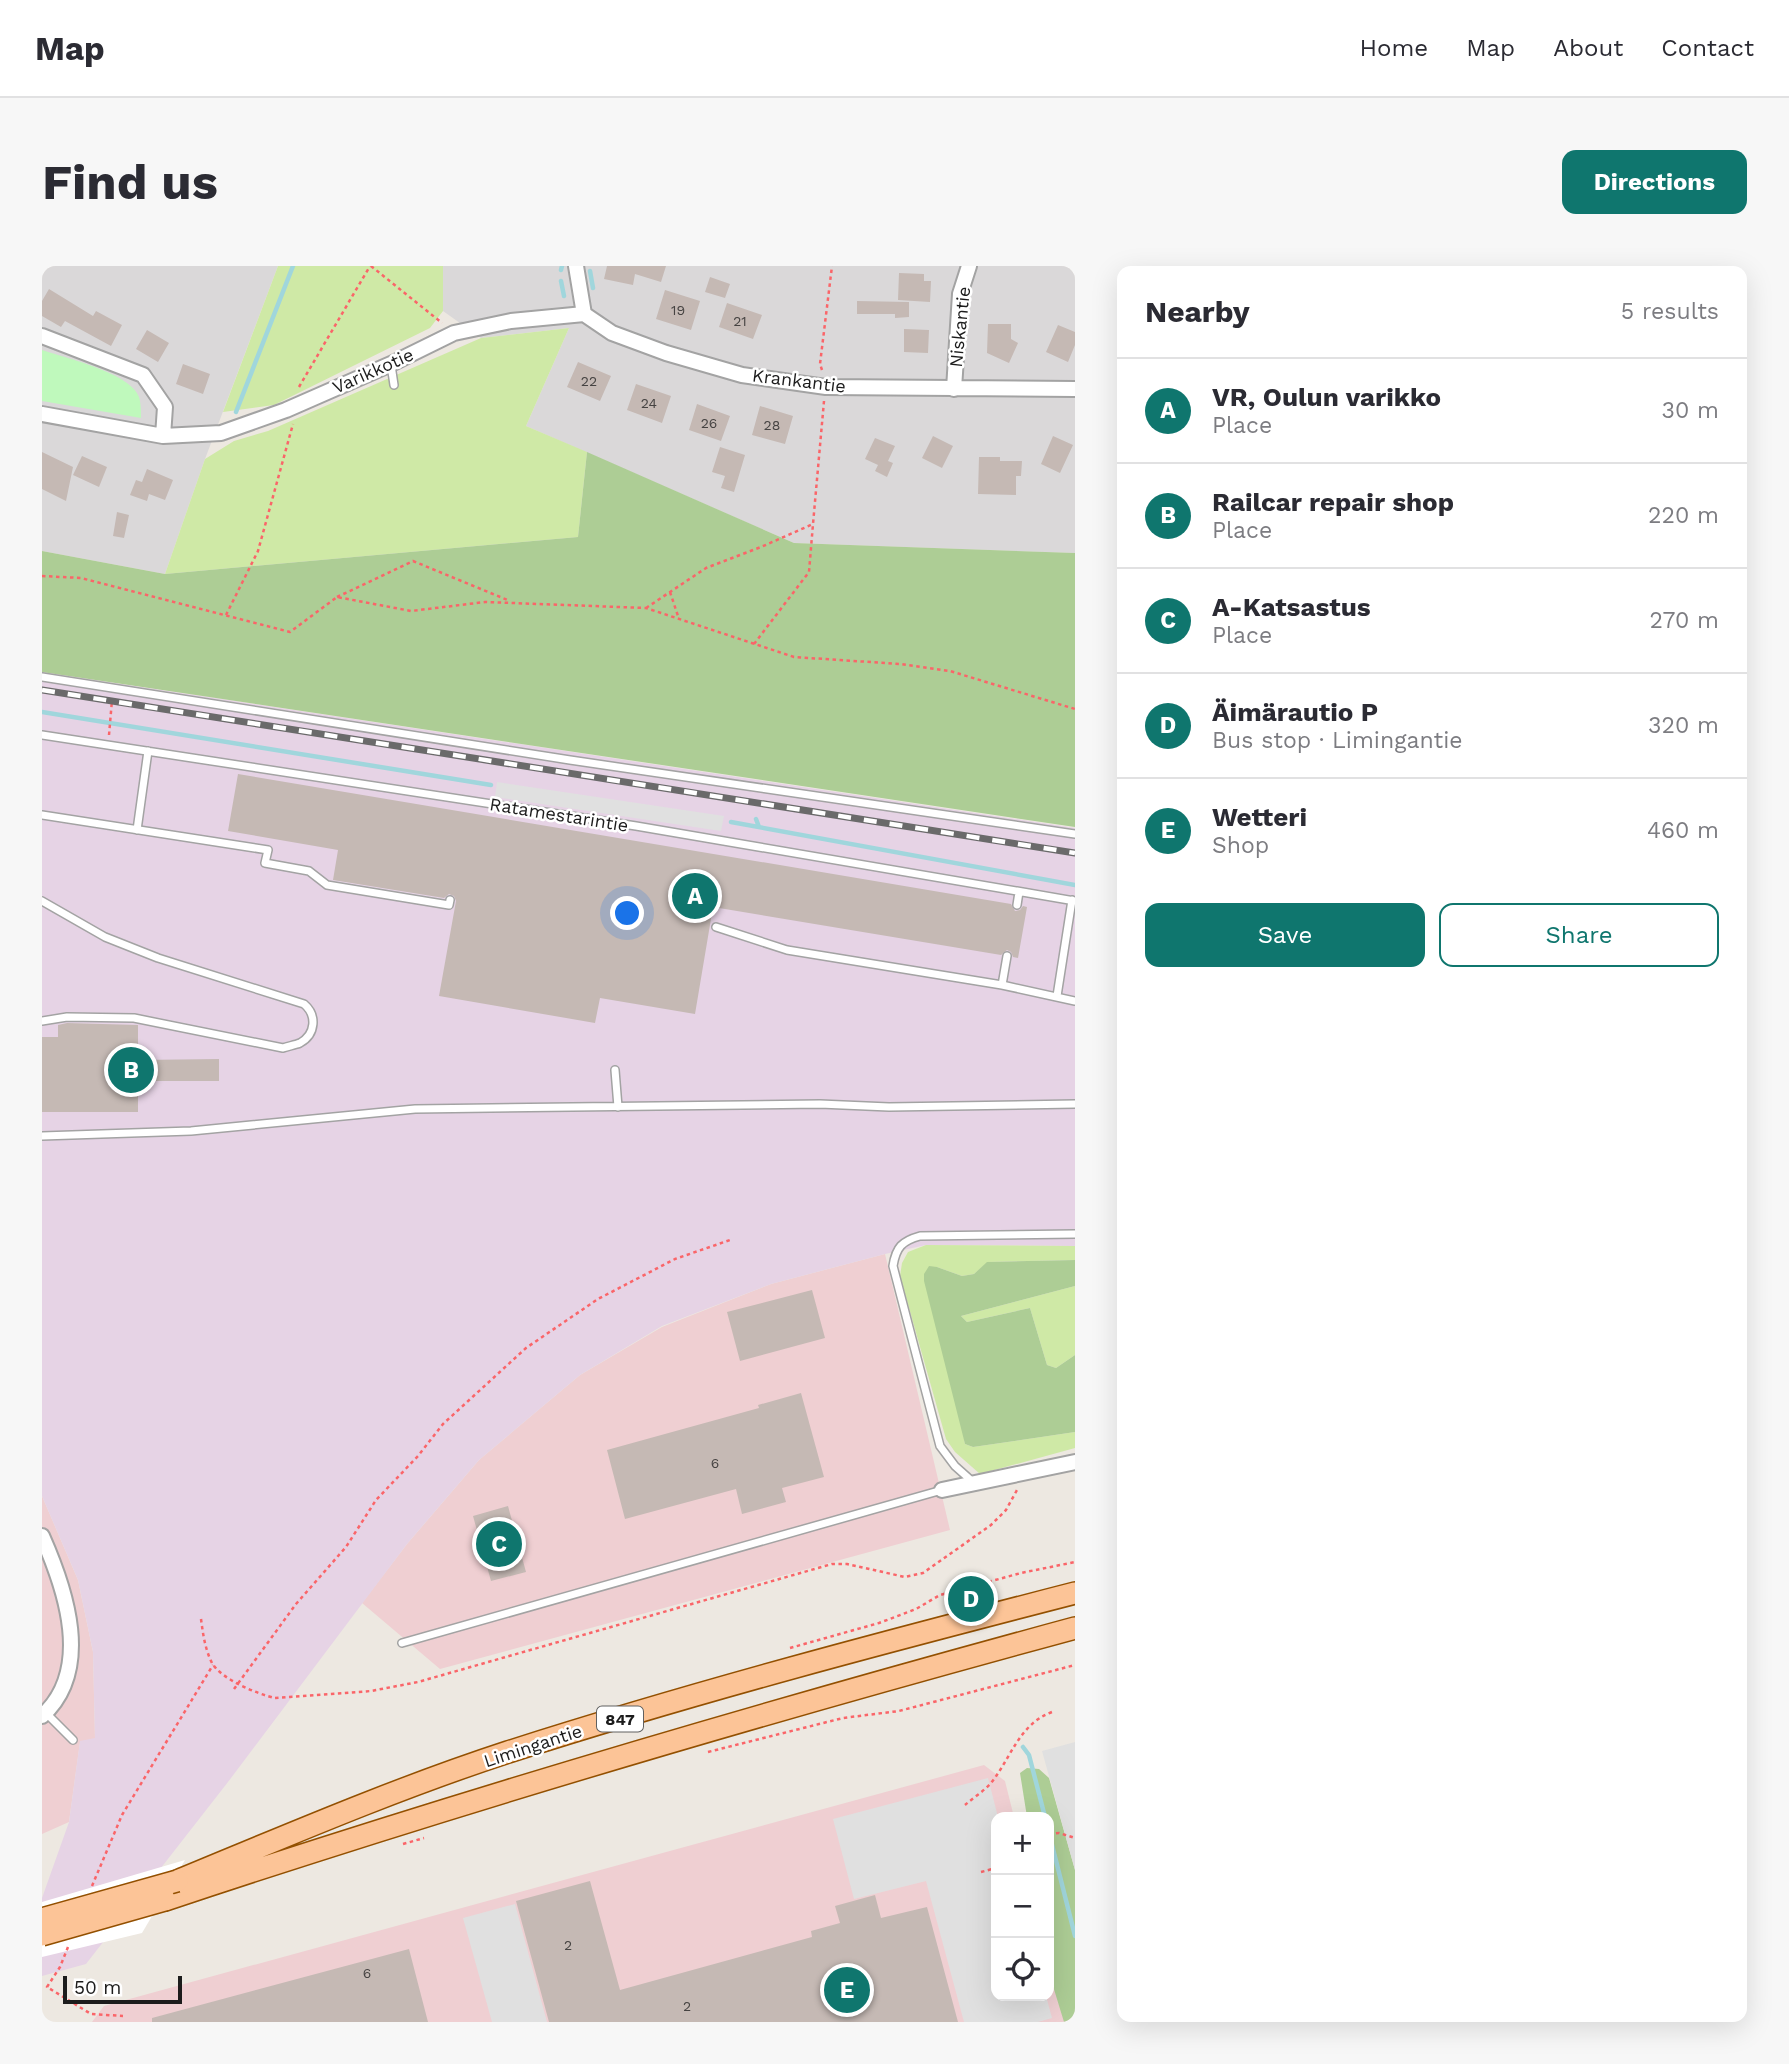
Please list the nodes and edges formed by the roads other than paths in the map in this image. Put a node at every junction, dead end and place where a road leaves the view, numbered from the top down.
1 (576, 266) edge
2 (969, 266) edge
3 (584, 314) junction
4 (42, 336) edge
5 (391, 364) junction
6 (394, 385) dead end
7 (1075, 388) edge
8 (954, 389) junction
9 (42, 414) edge
10 (163, 436) junction
11 (42, 677) edge
12 (42, 735) edge
13 (148, 751) junction
14 (42, 815) edge
15 (137, 830) junction
16 (1075, 834) edge
17 (1019, 892) junction
18 (450, 900) dead end
19 (42, 901) edge
20 (1073, 901) edge
21 (1017, 905) dead end
22 (716, 927) dead end
23 (1007, 956) dead end
24 (1002, 985) junction
25 (1057, 996) junction
26 (1075, 1001) edge
27 (42, 1021) edge
28 (615, 1069) dead end
29 (1075, 1104) edge
30 (618, 1107) junction
31 (42, 1136) edge
32 (1075, 1234) edge
33 (1075, 1462) edge
34 (974, 1483) junction
35 (942, 1490) joint
36 (42, 1536) edge
37 (1075, 1593) edge
38 (1075, 1629) edge
39 (402, 1643) dead end
40 (44, 1715) edge
41 (73, 1740) dead end
42 (42, 1919) edge
43 (42, 1935) edge

1 - 3 street
2 - 8 street, Niskantie
3 - 5 street, Varikkotie
3 - 8 street, Krankantie
4 - 10 street
5 - 6 lane
5 - 10 street, Varikkotie
7 - 8 street, Krankantie
9 - 10 street, Varikkotie
11 - 16 lane
12 - 13 lane, Ratamestarintie
13 - 15 lane
13 - 17 lane, Ratamestarintie
14 - 15 lane
15 - 18 lane
17 - 20 lane, Ratamestarintie
17 - 21 lane
19 - 27 lane
20 - 25 lane
22 - 24 lane
23 - 24 lane
24 - 25 lane
25 - 26 lane
28 - 30 lane
29 - 30 lane
30 - 31 lane
32 - 34 lane
33 - 34 street
34 - 35 street
35 - 39 lane
36 - 40 street
37 - 42 main road, Limingantie / 847, bridge
38 - 43 main road, Limingantie / 847, bridge
40 - 41 lane

